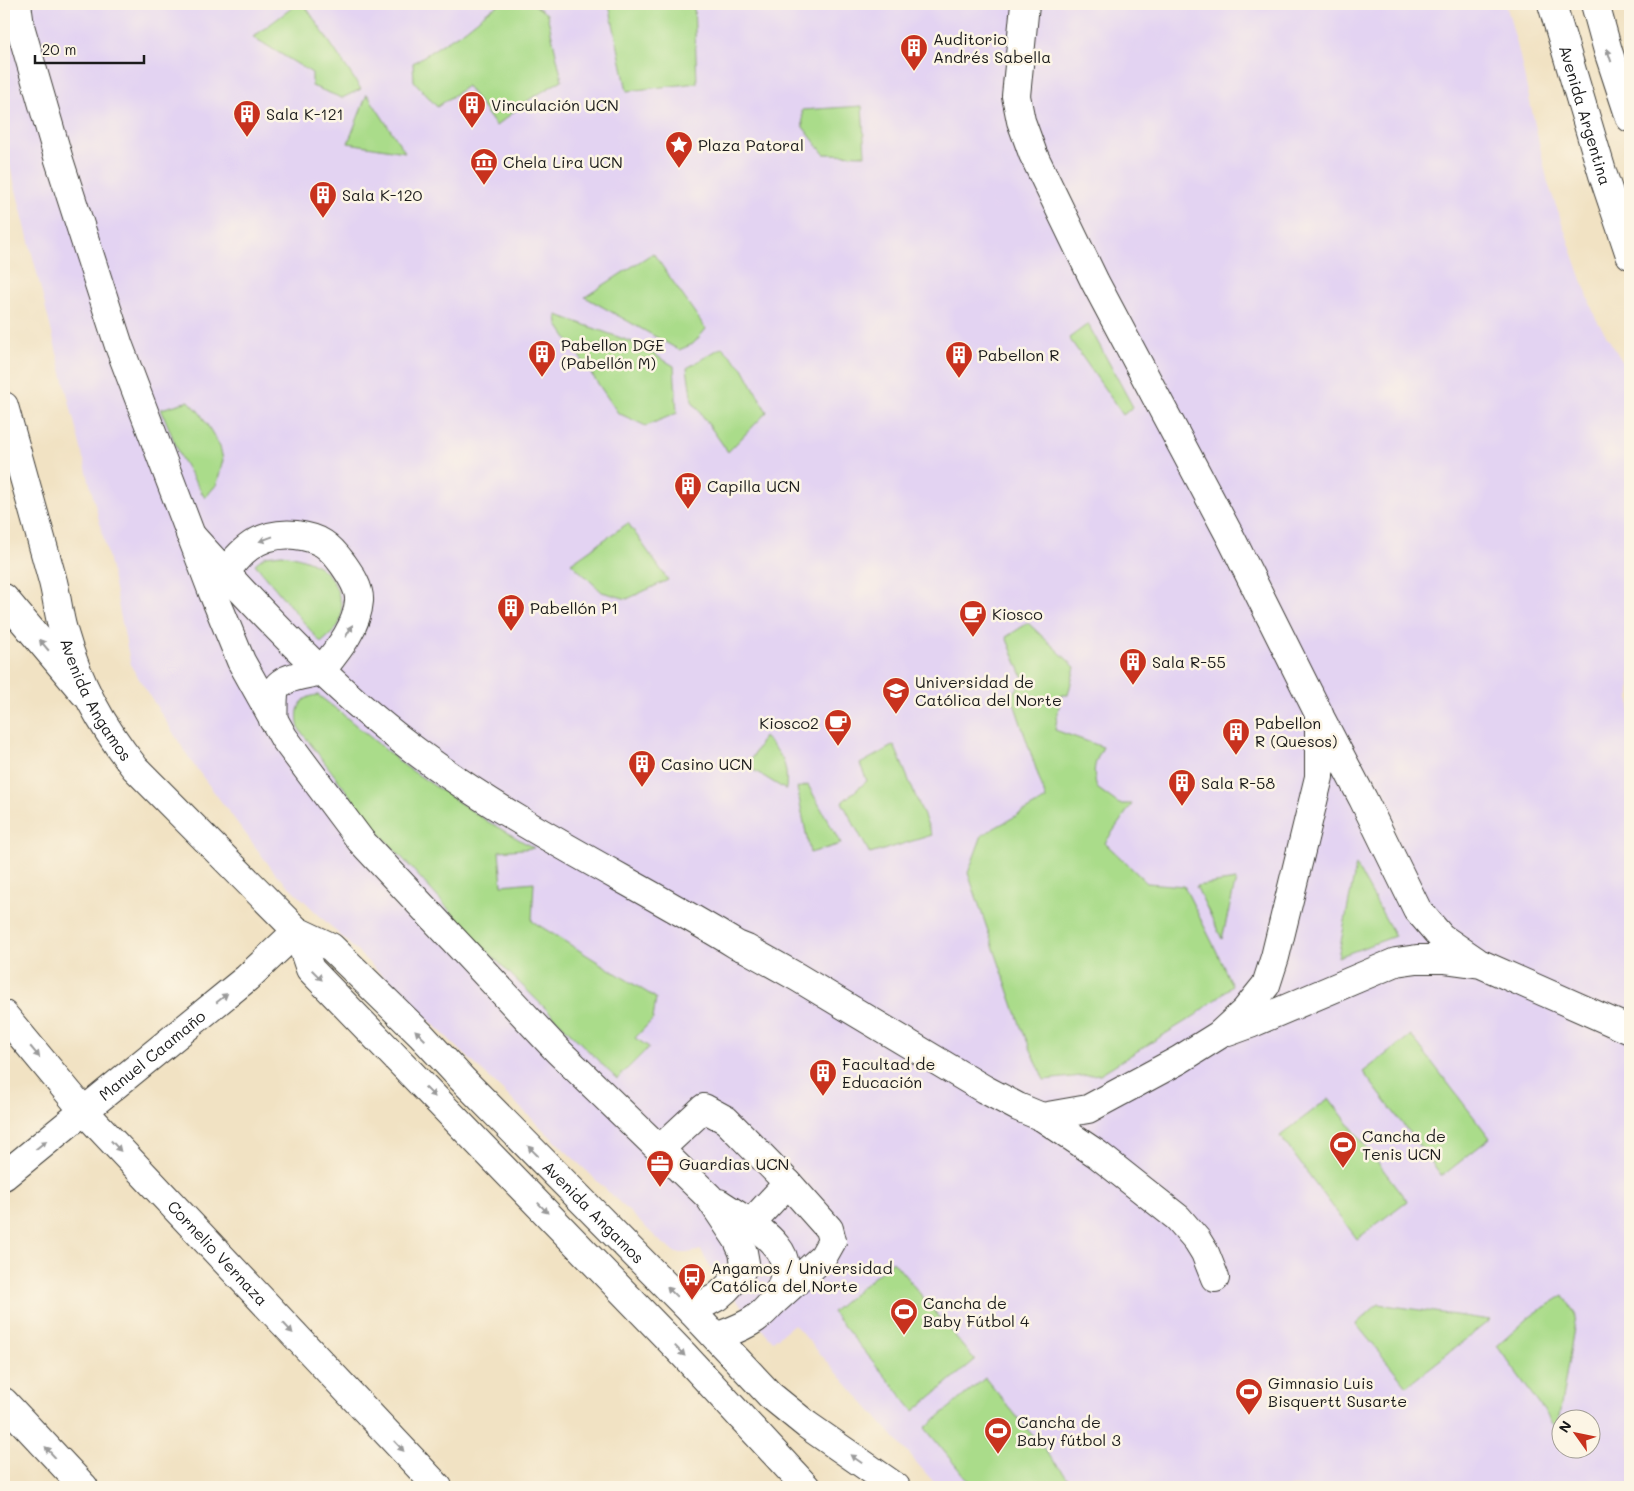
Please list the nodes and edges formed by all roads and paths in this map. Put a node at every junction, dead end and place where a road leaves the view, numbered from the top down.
1 (17, 4) edge
2 (1025, 4) edge
3 (1552, 4) edge
4 (1595, 4) edge
5 (1630, 118) edge
6 (1630, 255) edge
7 (4, 406) edge
8 (219, 583) junction
9 (4, 598) edge
10 (322, 671) junction
11 (87, 696) junction
12 (1319, 714) junction
13 (273, 720) junction
14 (297, 932) junction
15 (1481, 964) junction
16 (4, 1015) edge
17 (1630, 1030) edge
18 (1219, 1035) junction
19 (1088, 1109) junction
20 (83, 1110) junction
21 (1042, 1117) junction
22 (660, 1149) junction
23 (1097, 1154) junction
24 (4, 1176) edge
25 (788, 1183) junction
26 (709, 1196) junction
27 (750, 1224) junction
28 (1215, 1278) dead end
29 (772, 1304) junction
30 (691, 1311) junction
31 (716, 1338) junction
32 (4, 1402) edge
33 (84, 1487) edge
34 (438, 1487) edge
35 (806, 1487) edge
36 (896, 1487) edge

1 - 8 main road
2 - 12 main road
3 - 6 main road, Avenida Argentina
5 -> 4 main road
7 - 11 main road, Avenida Angamos
8 - 10 main road
10 -> 8 main road
8 - 13 main road
11 -> 9 main road
10 - 13 main road
10 - 21 main road
11 - 14 main road, Avenida Angamos
12 - 15 main road
12 - 18 main road
13 - 22 main road
20 -> 14 main road, Manuel Caamaño
30 -> 14 main road, Avenida Angamos
14 -> 35 main road, Avenida Angamos
15 - 17 main road
15 - 18 main road
16 -> 20 main road, Cornelio Vernaza
18 - 19 main road
19 - 21 main road
19 - 23 main road
24 -> 20 main road, Manuel Caamaño
20 -> 34 main road, Cornelio Vernaza
21 - 23 main road
22 - 25 main road
22 - 26 main road
23 - 28 main road
25 - 27 main road
25 - 29 main road
26 - 27 main road
26 - 30 main road
27 - 29 main road
29 - 31 main road
30 - 31 main road, Avenida Angamos
36 -> 31 main road, Avenida Angamos
33 -> 32 main road

